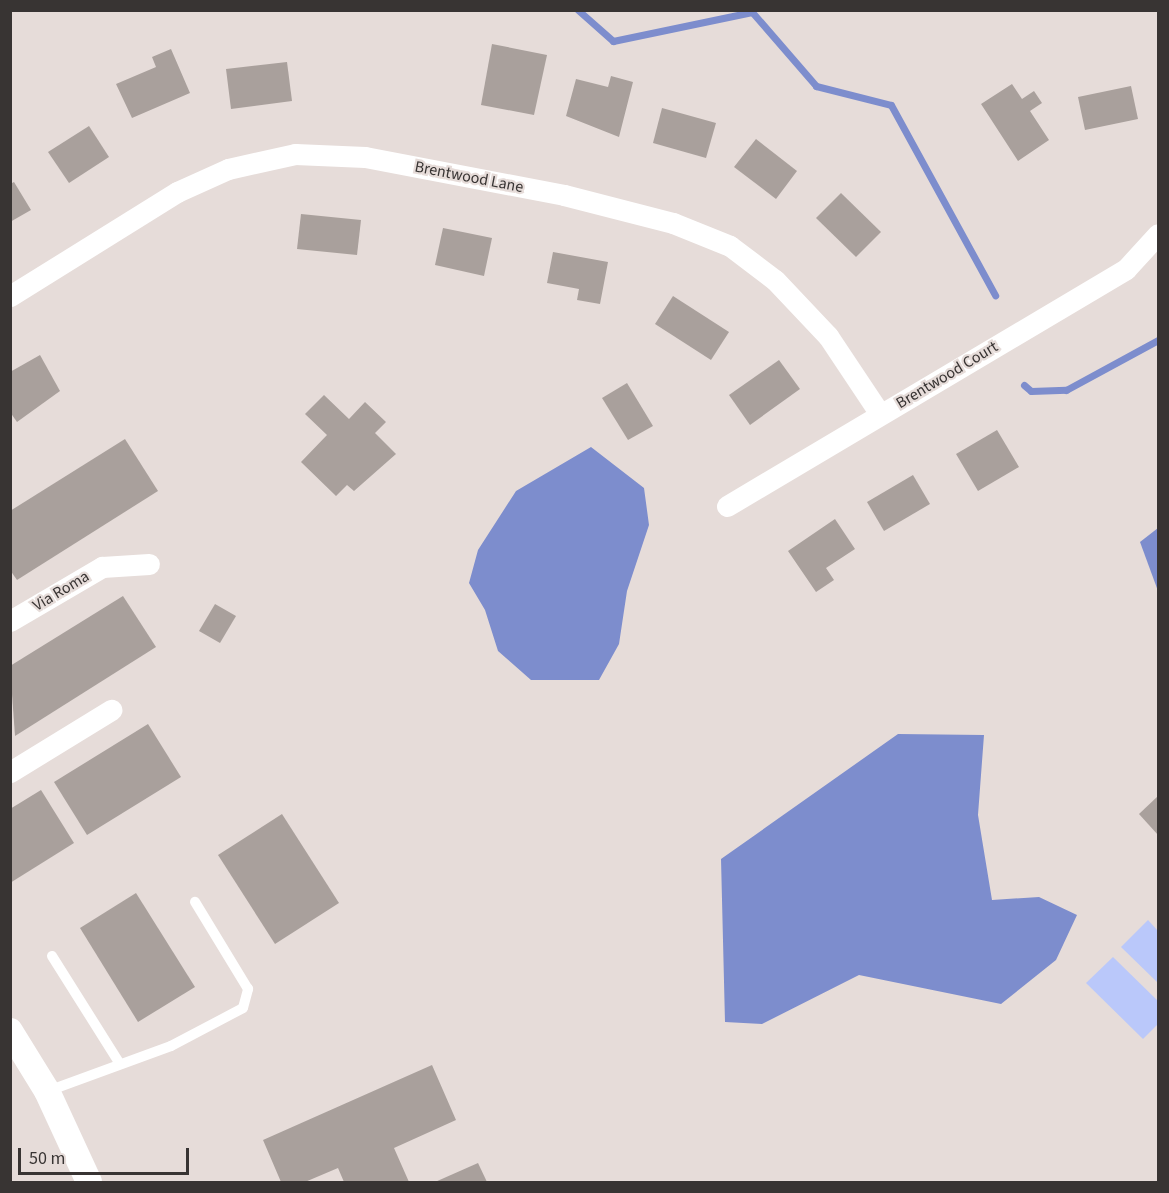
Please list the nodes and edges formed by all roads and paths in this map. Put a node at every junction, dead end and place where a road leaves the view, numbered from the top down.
1 (1158, 234) edge
2 (10, 296) edge
3 (880, 414) junction
4 (727, 506) dead end
5 (149, 564) dead end
6 (10, 621) edge
7 (111, 710) dead end
8 (12, 767) edge
9 (195, 902) dead end
10 (52, 956) dead end
11 (10, 1030) edge
12 (120, 1064) junction
13 (47, 1091) junction
14 (89, 1182) edge

1 - 3 street, Brentwood Court
2 - 3 street, Brentwood Lane
3 - 4 street, Brentwood Court
5 - 6 street, Via Roma
7 - 8 street
9 - 12 lane
10 - 12 lane
11 - 13 street
12 - 13 lane
13 - 14 street

